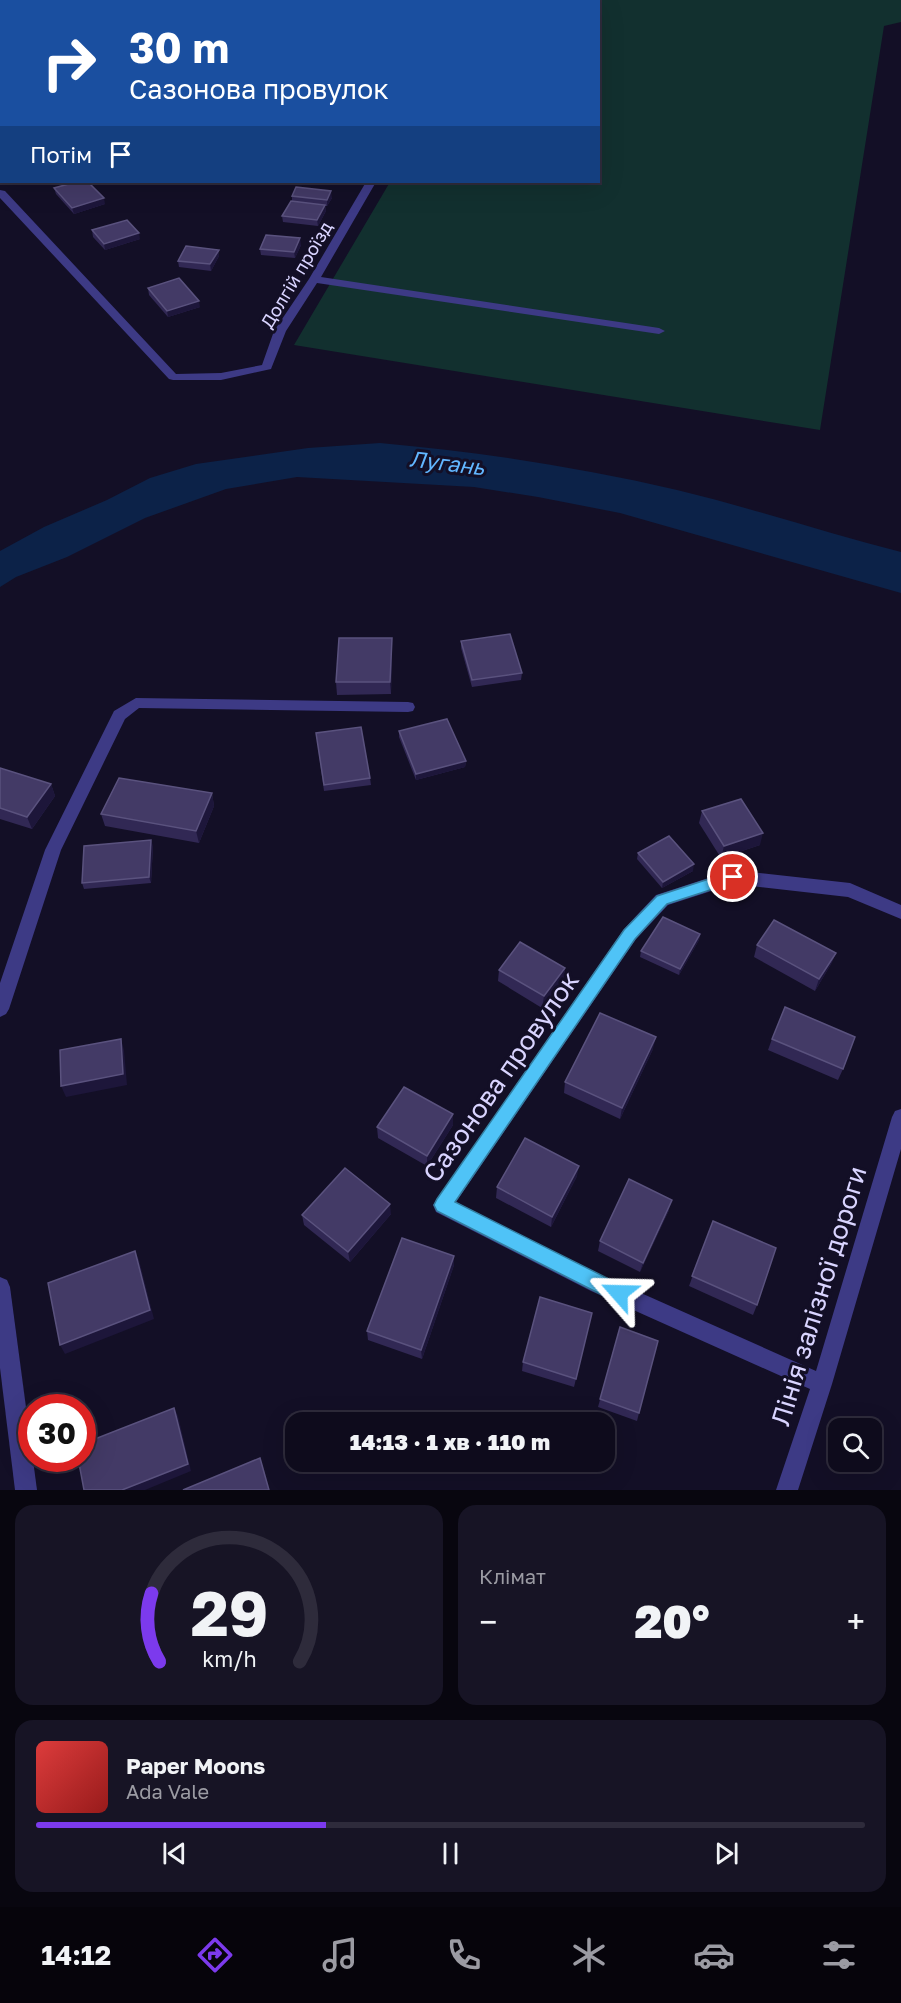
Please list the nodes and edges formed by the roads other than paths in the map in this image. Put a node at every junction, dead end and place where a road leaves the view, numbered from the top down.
1 (370, 183) edge
2 (0, 194) edge
3 (314, 279) junction
4 (659, 331) dead end
5 (408, 707) dead end
6 (901, 912) edge
7 (0, 1009) edge
8 (901, 1117) edge
9 (0, 1287) edge
10 (822, 1384) junction
11 (26, 1490) edge
12 (787, 1490) edge

1 - 3 street, Долгій проїзд
2 - 3 street, Долгій проїзд
3 - 4 street
5 - 7 street
6 - 10 street, Сазонова провулок
8 - 10 street, Лінія залізної дороги
9 - 11 street
10 - 12 street, Лінія залізної дороги

